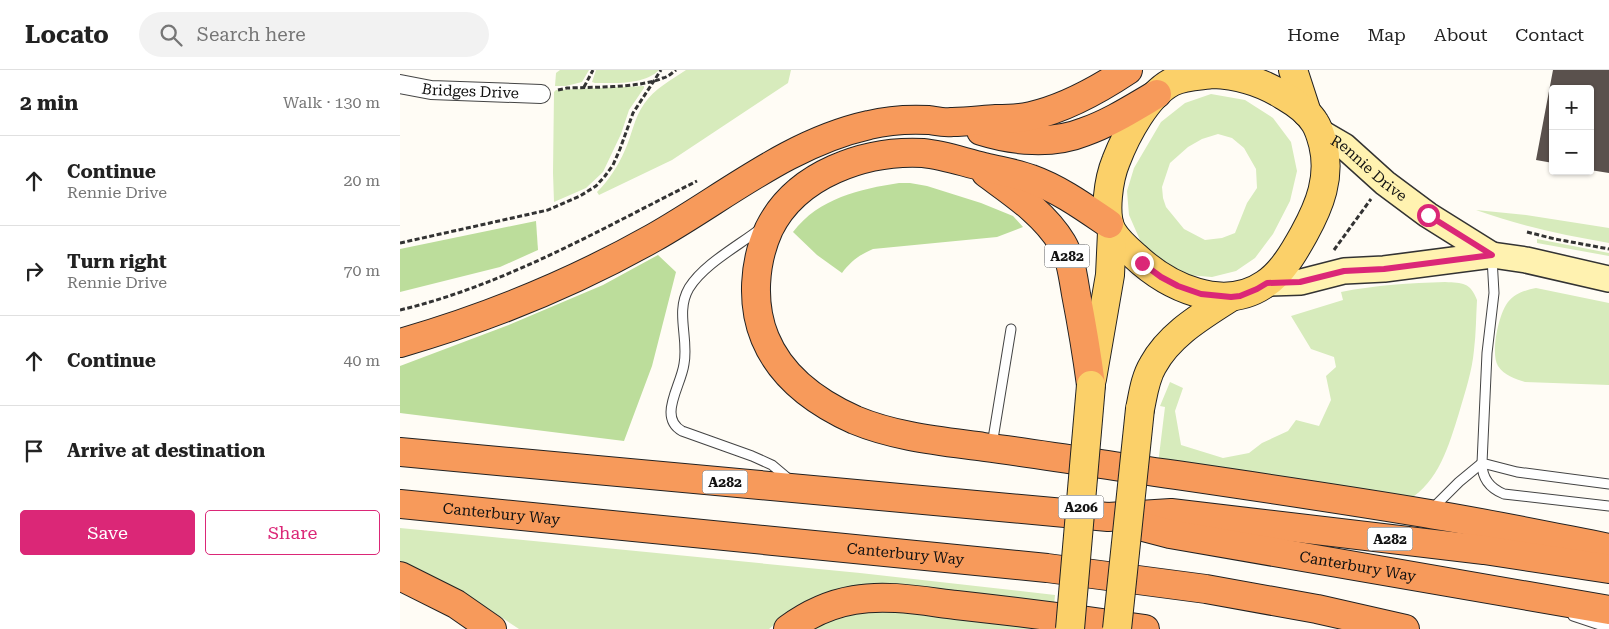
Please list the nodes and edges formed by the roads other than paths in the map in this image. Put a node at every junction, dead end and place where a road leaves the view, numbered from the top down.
1 (1128, 70) edge
2 (1293, 70) edge
3 (1170, 82) edge
4 (400, 84) edge
5 (541, 94) road end
6 (951, 122) junction
7 (1314, 122) junction
8 (974, 165) junction
9 (778, 215) junction
10 (1111, 228) junction
11 (1492, 255) junction
12 (1609, 279) edge
13 (1267, 283) junction
14 (1231, 297) junction
15 (1011, 329) dead end
16 (400, 343) edge
17 (1091, 385) junction
18 (991, 448) junction
19 (400, 452) edge
20 (1482, 463) junction
21 (1609, 484) edge
22 (801, 489) junction
23 (400, 504) edge
24 (1609, 506) edge
25 (1427, 514) junction
26 (1108, 517) junction
27 (1609, 548) edge
28 (1609, 569) edge
29 (400, 576) edge
30 (1507, 593) junction
31 (1609, 610) edge
32 (1609, 628) edge
33 (492, 629) edge
34 (788, 629) edge
35 (1070, 629) edge
36 (1116, 629) edge
37 (1145, 629) edge
38 (1405, 629) edge

1 - 6 highway
2 - 7 main road
3 - 6 highway
3 - 7 main road
3 - 10 main road
4 - 5 street, Bridges Drive
6 - 16 highway
7 - 11 street, Rennie Drive
7 - 13 main road
8 - 9 highway, A282
8 - 10 highway, A282
8 - 17 highway, A282
9 - 18 highway, A282
9 - 22 lane
10 - 14 main road
10 - 17 main road, A206
11 - 12 street, Rennie Drive
11 - 13 street, Rennie Drive
11 - 20 lane
13 - 14 main road
14 - 36 main road, bridge
15 - 18 lane
17 - 35 main road, A206, bridge
18 - 25 highway, A282
19 - 22 highway, Canterbury Way / A282
20 - 21 lane
20 - 24 lane
20 - 25 lane
22 - 26 highway, Canterbury Way / A282
23 - 38 highway, Canterbury Way
25 - 27 highway, A282
26 - 28 highway, Canterbury Way / A282
26 - 30 highway, Canterbury Way / A282
29 - 33 highway
30 - 31 highway, Canterbury Way / A282
30 - 32 lane
34 - 37 highway

